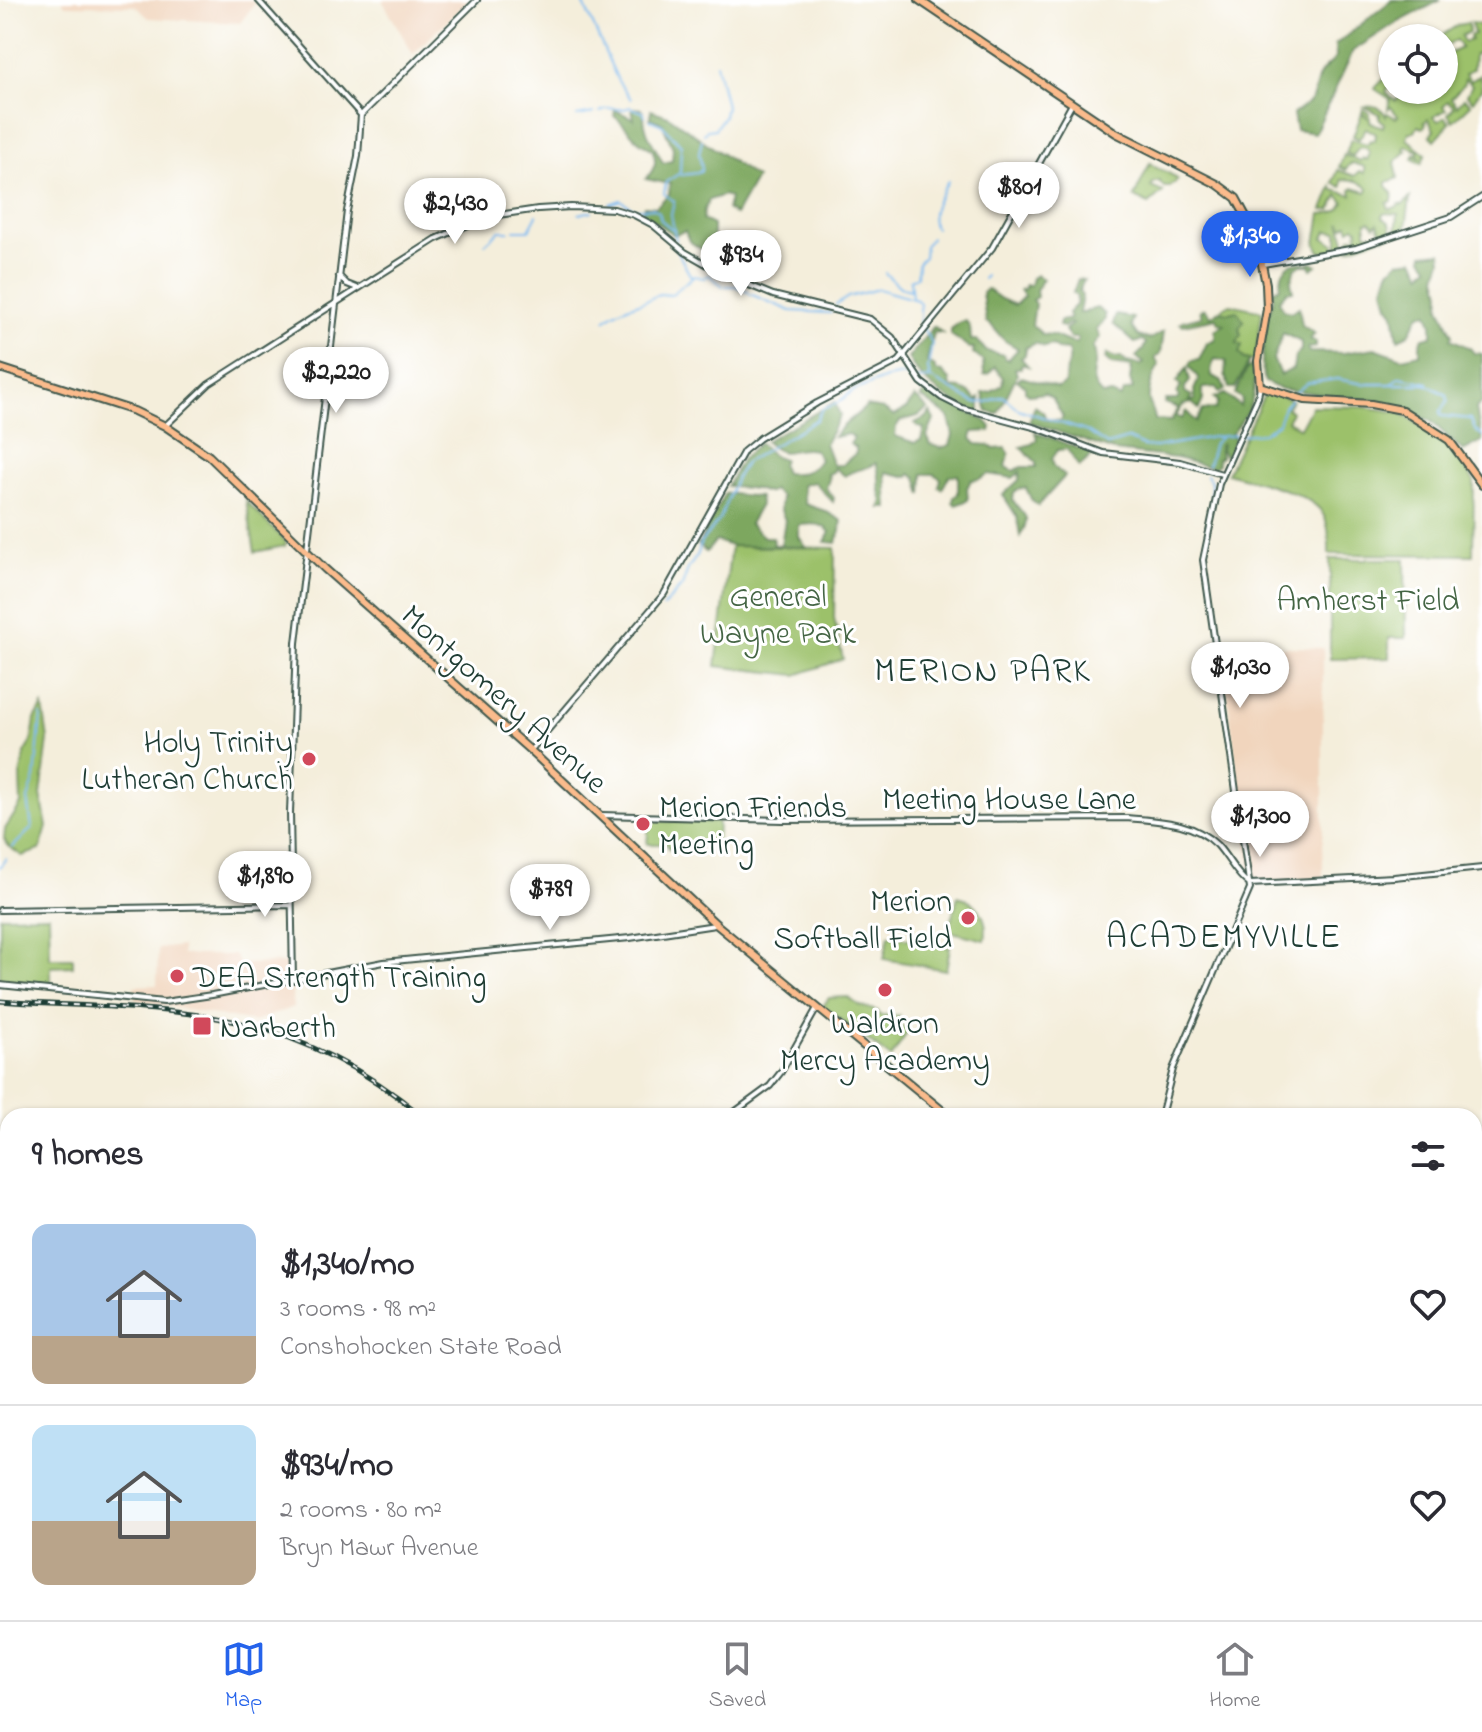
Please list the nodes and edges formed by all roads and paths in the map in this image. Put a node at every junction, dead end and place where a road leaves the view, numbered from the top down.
1 (258, 0) edge
2 (477, 0) edge
3 (919, 0) edge
4 (1072, 103) junction
5 (361, 115) junction
6 (1482, 197) edge
7 (1263, 264) junction
8 (339, 276) junction
9 (358, 288) junction
10 (336, 302) junction
11 (905, 355) junction
12 (0, 368) edge
13 (1260, 386) junction
14 (165, 426) junction
15 (1222, 474) junction
16 (1482, 485) edge
17 (306, 551) junction
18 (530, 751) junction
19 (600, 815) junction
20 (1482, 868) edge
21 (1249, 884) junction
22 (291, 905) junction
23 (0, 910) edge
24 (717, 925) junction
25 (293, 980) junction
26 (0, 985) edge
27 (817, 1008) junction
28 (741, 1108) edge
29 (939, 1108) edge
30 (1163, 1108) edge

1 - 5 street
2 - 5 street
3 - 4 main road
4 - 7 main road
4 - 11 street
5 - 8 street
6 - 7 street
7 - 13 main road
8 - 9 street
8 - 10 street
9 - 10 street
9 - 11 street
10 - 14 street
10 - 17 street
11 - 15 street
11 - 18 street
12 - 14 main road, Montgomery Avenue
13 - 15 street
13 - 16 main road
14 - 17 main road, Montgomery Avenue
15 - 21 street
17 - 18 main road, Montgomery Avenue
17 - 22 street
18 - 19 main road, Montgomery Avenue
19 - 21 street, Meeting House Lane
19 - 24 main road, Montgomery Avenue
20 - 21 street
21 - 30 street
22 - 23 street
22 - 25 street
24 - 25 street
24 - 27 main road, Montgomery Avenue
25 - 26 street
27 - 28 street
27 - 29 main road, Montgomery Avenue

